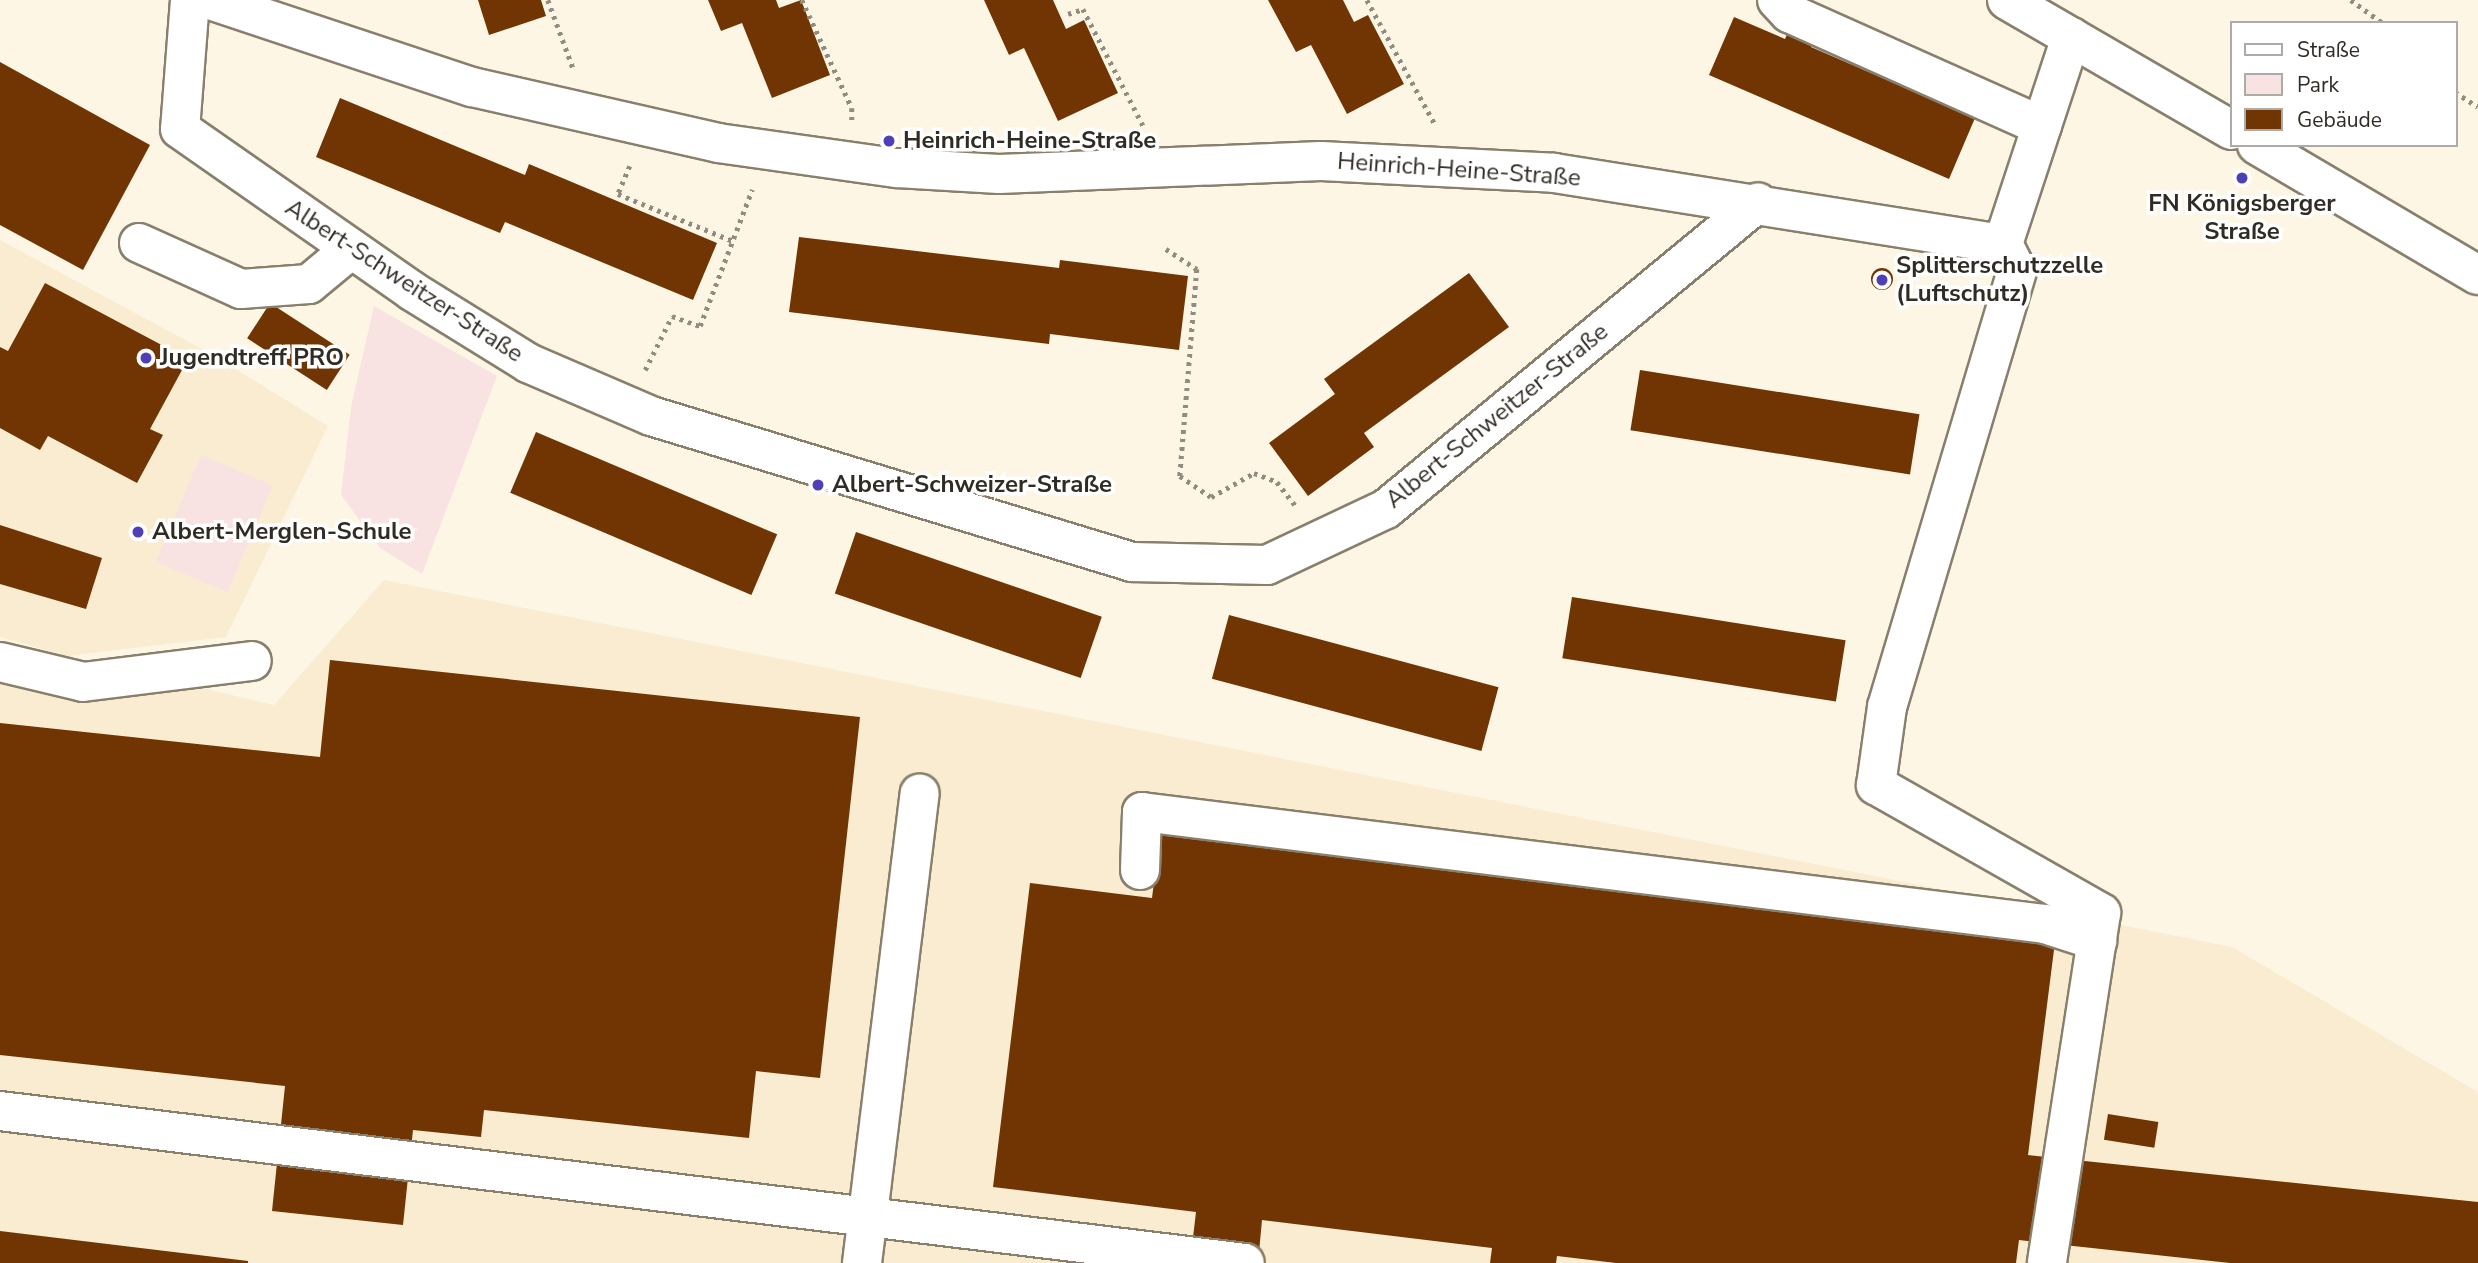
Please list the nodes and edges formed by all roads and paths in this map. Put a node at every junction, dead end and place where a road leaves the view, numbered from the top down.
1 (190, 0) edge
2 (210, 0) edge
3 (548, 0) edge
4 (802, 0) edge
5 (1367, 0) edge
6 (1777, 0) edge
7 (2007, 0) edge
8 (2351, 0) edge
9 (1068, 14) dead end
10 (2380, 21) edge
11 (2071, 37) junction
12 (565, 50) dead end
13 (2457, 93) edge
14 (2478, 107) edge
15 (852, 108) dead end
16 (2042, 126) junction
17 (647, 127) junction
18 (1144, 127) dead end
19 (2230, 129) edge
20 (1441, 134) dead end
21 (2260, 147) edge
22 (768, 150) junction
23 (1758, 202) junction
24 (733, 241) junction
25 (139, 243) dead end
26 (2003, 244) junction
27 (351, 249) junction
28 (1166, 249) dead end
29 (2478, 275) edge
30 (627, 406) junction
31 (1293, 501) dead end
32 (252, 661) dead end
33 (0, 662) edge
34 (920, 794) dead end
35 (1140, 870) dead end
36 (2097, 941) junction
37 (0, 1111) edge
38 (868, 1216) junction
39 (862, 1263) edge
40 (1245, 1263) edge
41 (2048, 1263) edge

1 - 27 street, Albert-Schweitzer-Straße
2 - 17 street, Heinrich-Heine-Straße
3 - 12 path
4 - 15 path
5 - 20 path
6 - 16 street
7 - 11 street
8 - 10 path
9 - 18 path
11 - 16 street
11 - 19 street
13 - 14 path
16 - 26 street
17 - 22 street, Heinrich-Heine-Straße
17 - 24 path
21 - 29 street
22 - 23 street, Heinrich-Heine-Straße
22 - 24 path
23 - 26 street, Heinrich-Heine-Straße
23 - 30 street, Albert-Schweitzer-Straße
24 - 30 path
25 - 27 street
26 - 36 street
27 - 30 street, Albert-Schweitzer-Straße
28 - 31 path
32 - 33 street
34 - 38 street
35 - 36 street
36 - 41 street
37 - 38 street
38 - 39 street
38 - 40 street

